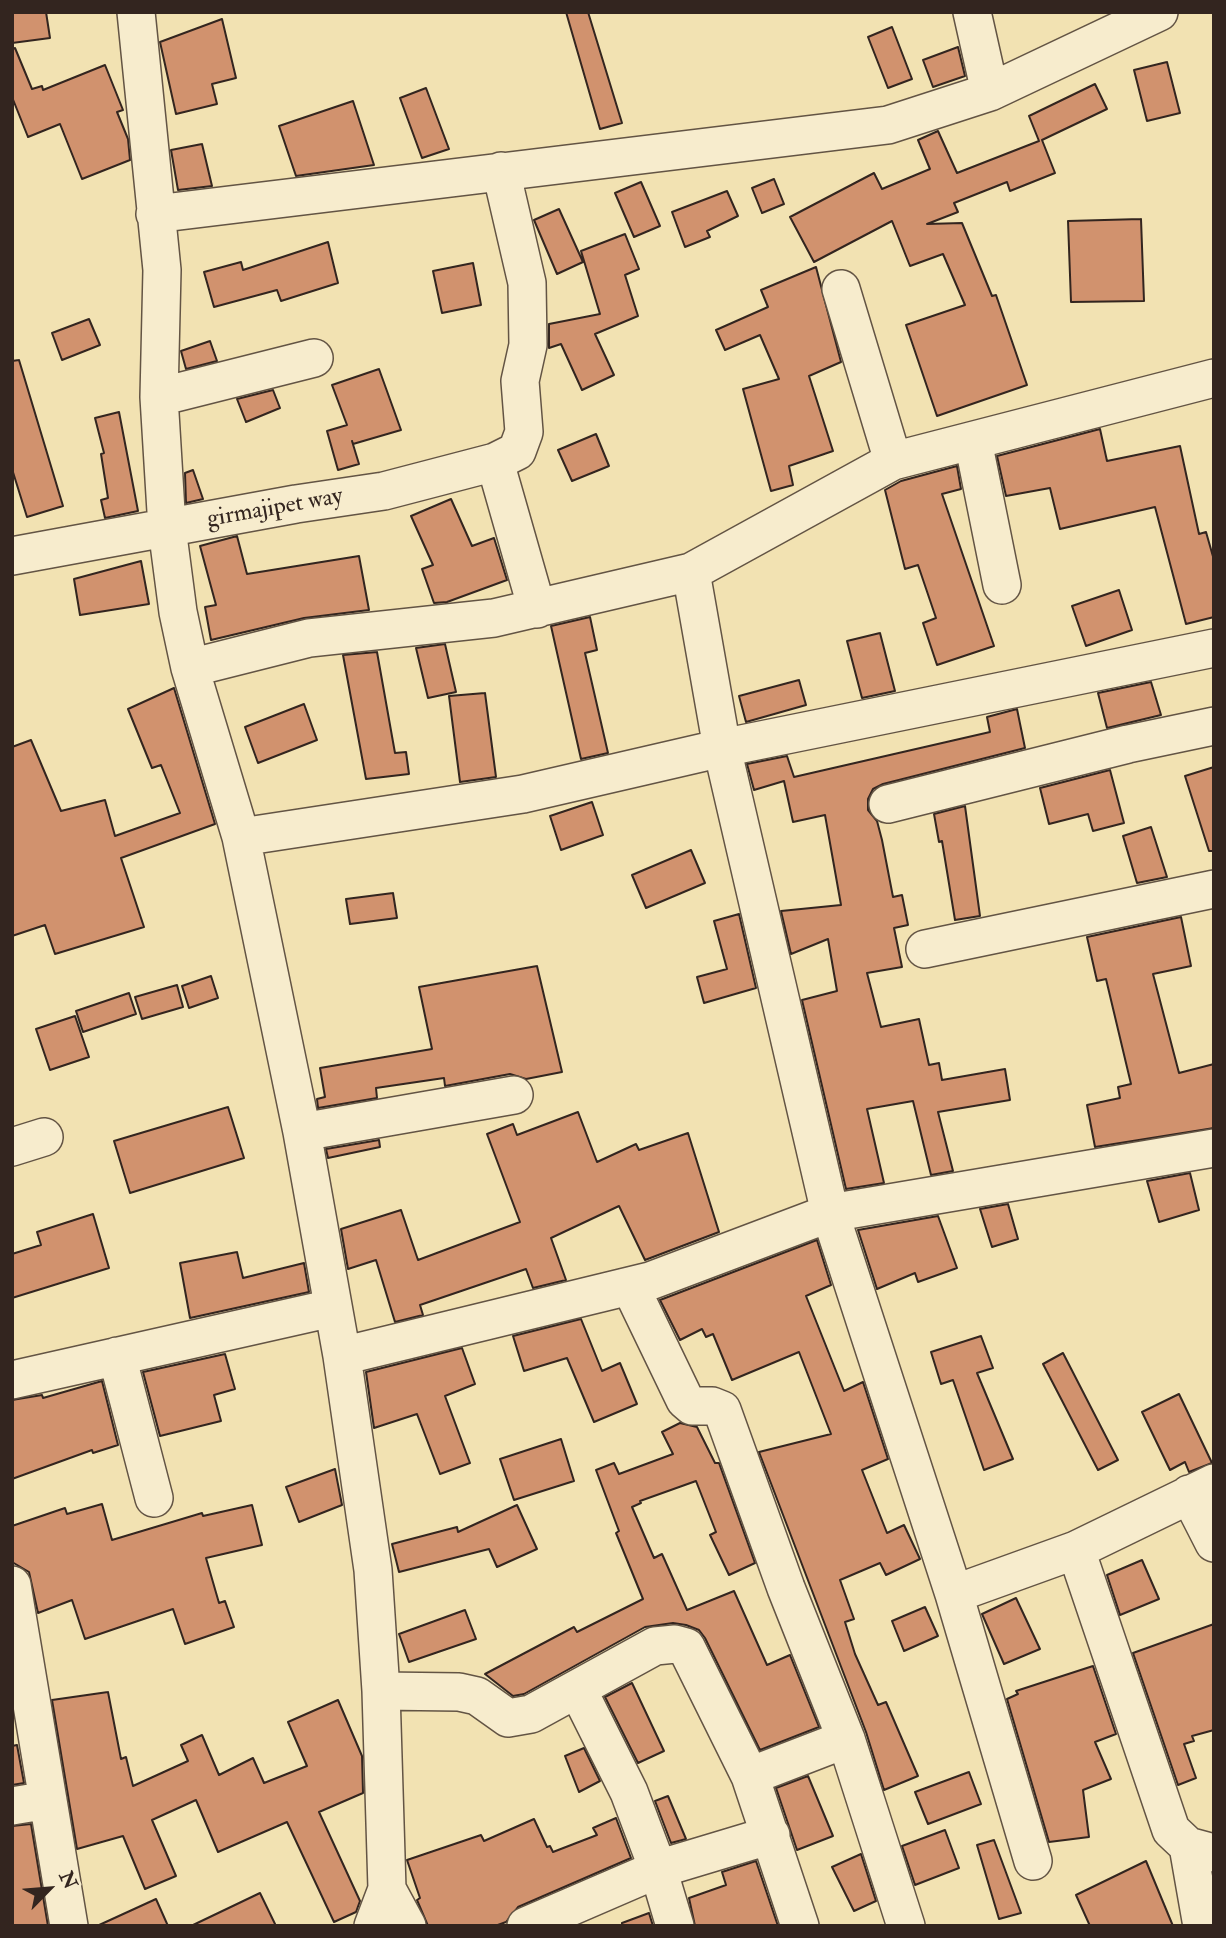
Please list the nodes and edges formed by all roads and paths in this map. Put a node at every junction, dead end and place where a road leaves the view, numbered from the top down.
1 (136, 12) edge
2 (972, 12) edge
3 (1158, 12) edge
4 (990, 92) junction
5 (501, 171) junction
6 (155, 214) junction
7 (841, 289) dead end
8 (314, 358) dead end
9 (1214, 378) edge
10 (159, 397) junction
11 (973, 441) junction
12 (893, 461) junction
13 (495, 462) junction
14 (167, 528) junction
15 (12, 556) edge
16 (691, 572) junction
17 (1002, 585) dead end
18 (537, 608) junction
19 (1214, 648) edge
20 (190, 668) junction
21 (1214, 726) edge
22 (722, 748) junction
23 (887, 804) dead end
24 (241, 837) junction
25 (1214, 889) edge
26 (925, 949) dead end
27 (514, 1095) dead end
28 (302, 1132) junction
29 (1214, 1148) edge
30 (830, 1213) junction
31 (630, 1286) junction
32 (332, 1308) junction
33 (117, 1356) junction
34 (342, 1356) junction
35 (12, 1380) edge
36 (1201, 1488) edge
37 (154, 1498) dead end
38 (1214, 1543) edge
39 (1076, 1550) junction
40 (12, 1585) edge
41 (954, 1594) junction
42 (578, 1690) junction
43 (381, 1691) junction
44 (846, 1739) junction
45 (750, 1776) junction
46 (48, 1800) junction
47 (12, 1806) edge
48 (771, 1835) junction
49 (1201, 1849) edge
50 (1032, 1861) dead end
51 (658, 1869) junction
52 (387, 1889) junction
53 (69, 1926) edge
54 (373, 1926) edge
55 (407, 1926) edge
56 (526, 1926) edge
57 (674, 1926) edge
58 (800, 1926) edge
59 (906, 1926) edge
60 (1202, 1926) edge

1 - 6 street
2 - 4 street
3 - 4 street
4 - 5 street
5 - 6 street
5 - 13 street
6 - 10 street
7 - 12 street
8 - 10 street
9 - 11 street
10 - 14 street
11 - 12 street
11 - 17 street
12 - 16 street
13 - 14 street, girmajipet way
13 - 18 street
14 - 15 street, girmajipet way
14 - 20 street
16 - 18 street
16 - 22 street
18 - 20 street
19 - 22 street
20 - 24 street
21 - 23 street
22 - 24 street
22 - 30 street
24 - 28 street
25 - 26 street
27 - 28 street
28 - 32 street
29 - 30 street
30 - 31 street
30 - 41 street
31 - 34 street
31 - 44 street
32 - 33 street
32 - 34 street
33 - 35 street
33 - 37 street
34 - 43 street
36 - 38 street
36 - 39 street
39 - 41 street
39 - 49 street
40 - 46 street
41 - 50 street
42 - 43 street
42 - 45 street
42 - 51 street
43 - 52 street
44 - 45 street
44 - 59 street
45 - 48 street
46 - 47 street
46 - 53 street
48 - 51 street
48 - 58 street
49 - 60 street
51 - 56 street
51 - 57 street
52 - 54 street
52 - 55 street

